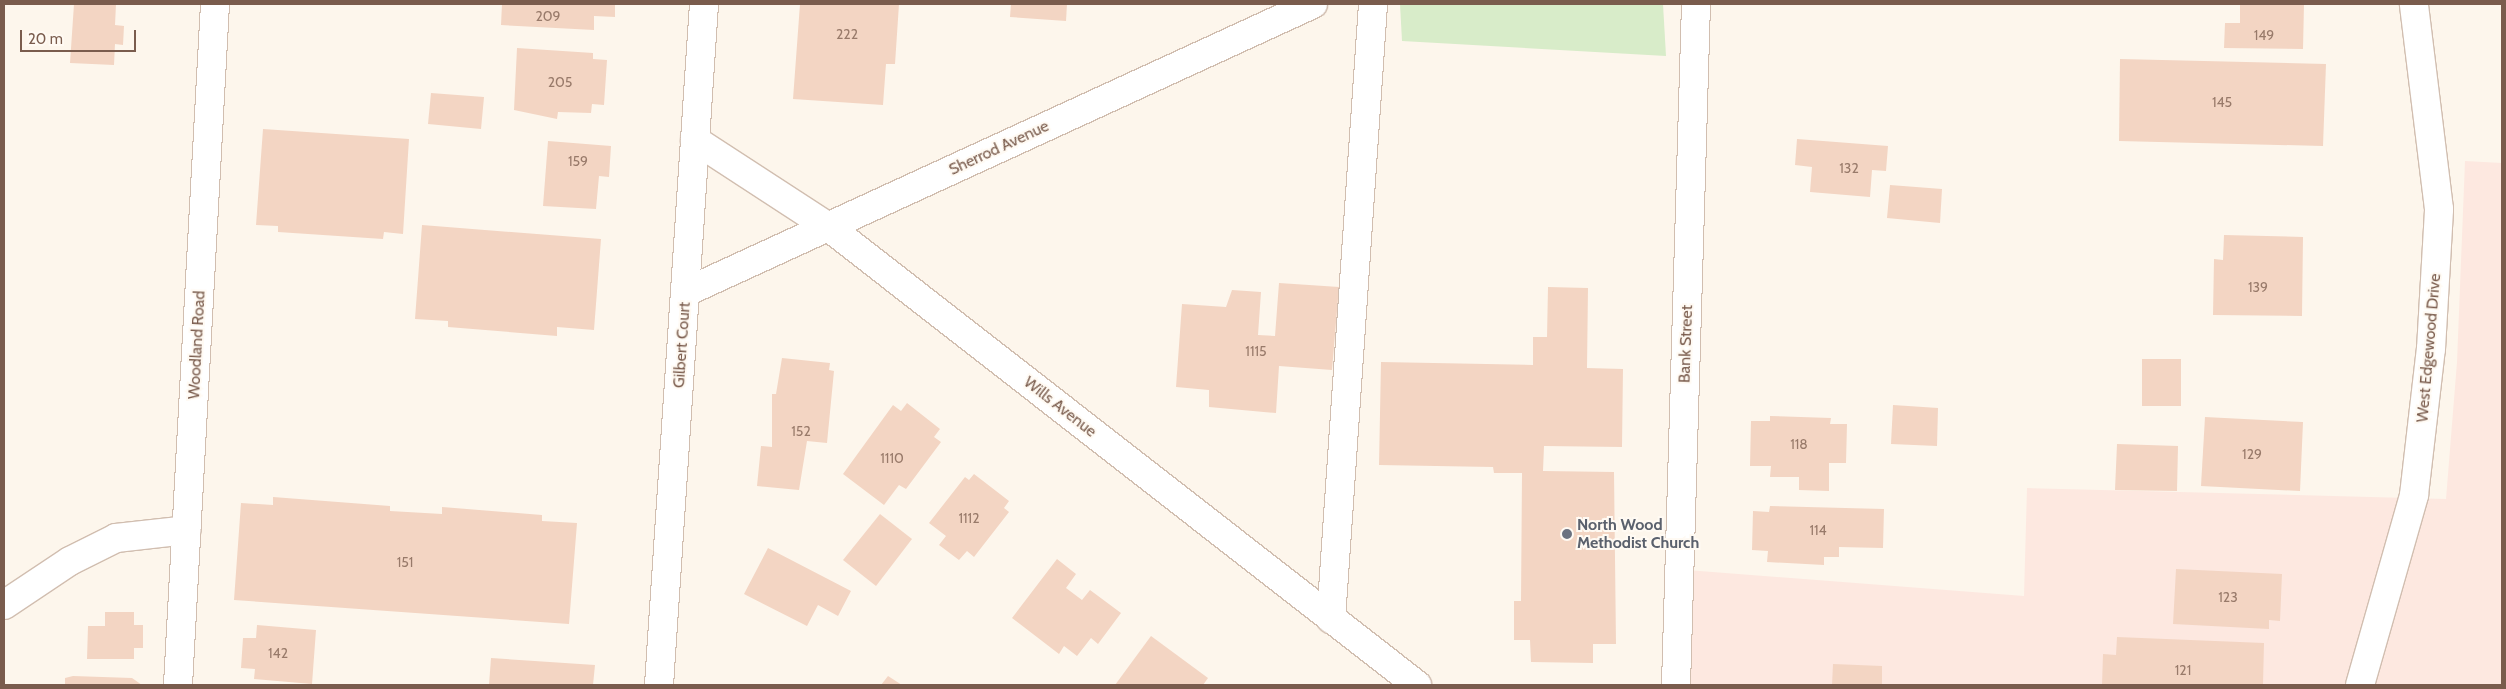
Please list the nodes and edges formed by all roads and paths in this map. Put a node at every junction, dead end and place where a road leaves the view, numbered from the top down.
1 (216, 4) edge
2 (704, 4) edge
3 (1313, 4) edge
4 (1373, 4) edge
5 (1696, 4) edge
6 (2414, 4) edge
7 (695, 140) junction
8 (830, 228) junction
9 (686, 292) junction
10 (187, 530) junction
11 (4, 605) edge
12 (1331, 619) junction
13 (178, 685) edge
14 (659, 685) edge
15 (1417, 685) edge
16 (1676, 685) edge
17 (2360, 685) edge

1 - 10 street, Woodland Road
2 - 7 street, Gilbert Court
3 - 8 street, Sherrod Avenue
4 - 12 street
5 - 16 street, Bank Street
6 - 17 street, West Edgewood Drive
7 - 8 street, Wills Avenue
7 - 9 street, Gilbert Court
8 - 9 street, Sherrod Avenue
8 - 12 street, Wills Avenue
9 - 14 street, Gilbert Court
10 - 11 street
10 - 13 street, Woodland Road
12 - 15 street, Wills Avenue

